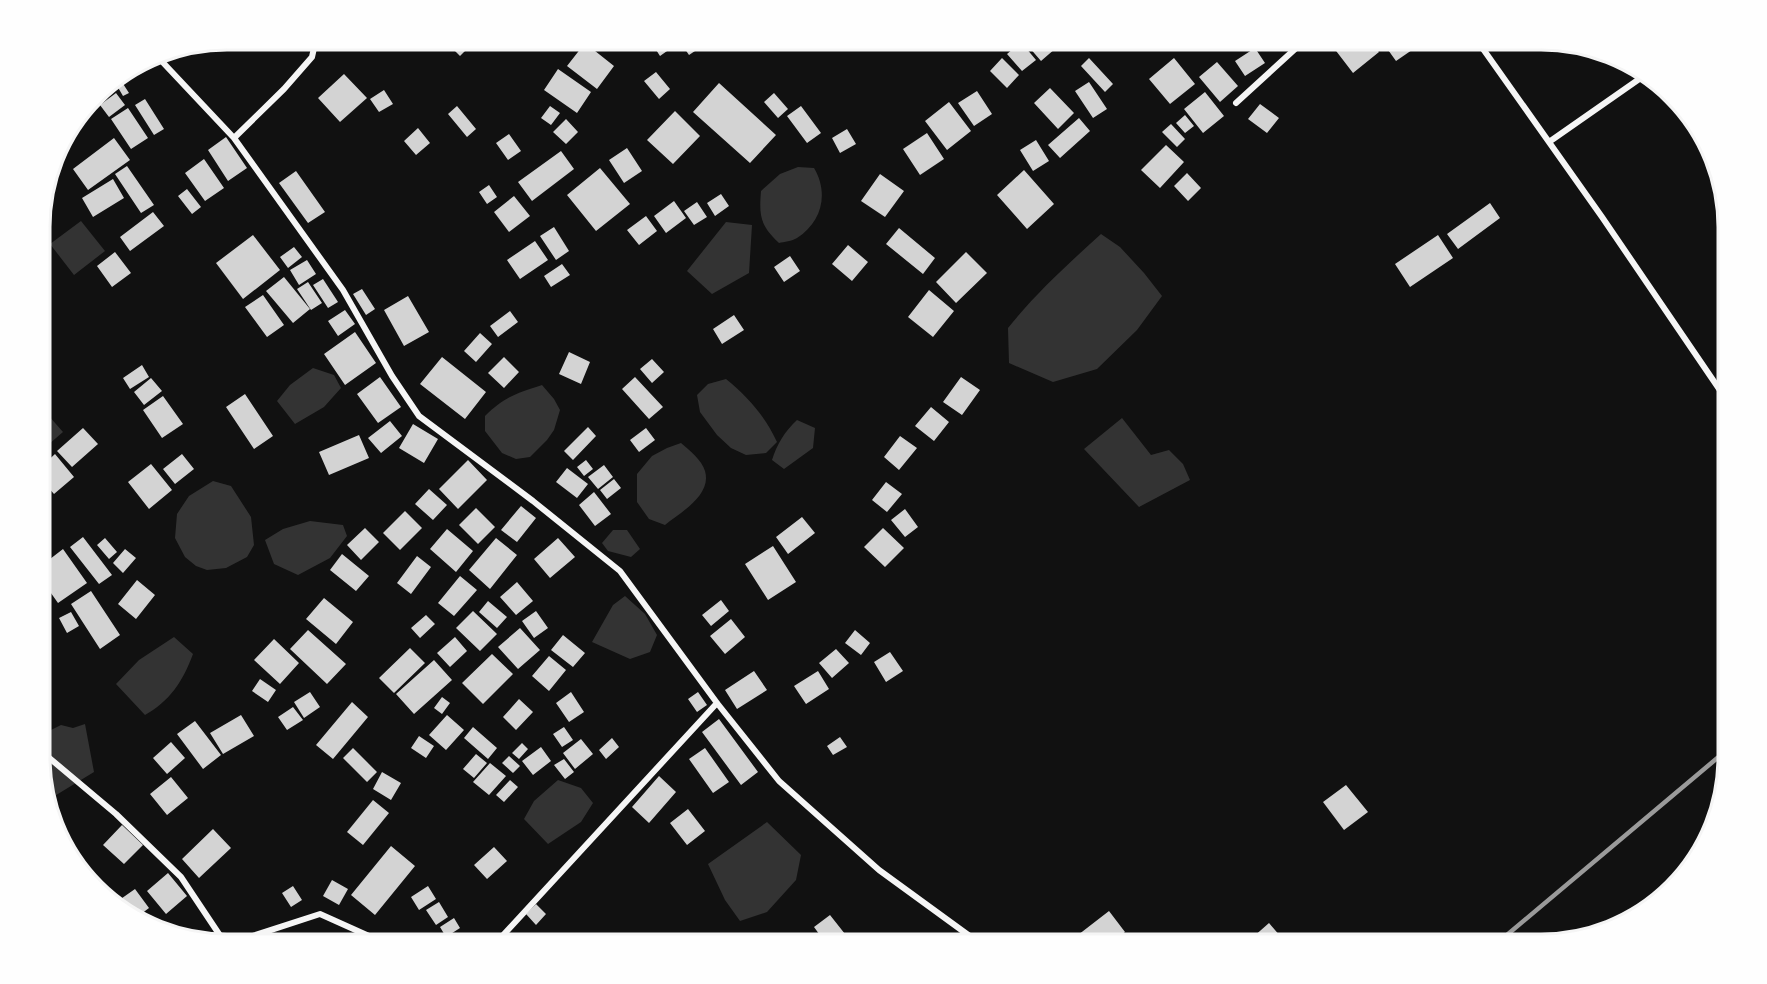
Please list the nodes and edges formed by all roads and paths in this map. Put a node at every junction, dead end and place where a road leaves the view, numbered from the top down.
1 (314, 50) edge
2 (1294, 50) edge
3 (1484, 50) edge
4 (162, 62) edge
5 (1639, 80) edge
6 (1236, 103) dead end
7 (234, 138) junction
8 (1549, 142) junction
9 (1717, 386) edge
10 (717, 703) junction
11 (50, 759) edge
12 (219, 934) edge
13 (259, 934) edge
14 (365, 934) edge
15 (504, 934) edge
16 (967, 934) edge

1 - 7 street
2 - 6 street
3 - 8 street
4 - 7 street
5 - 8 street
7 - 10 street
8 - 9 street
10 - 15 street
10 - 16 street
11 - 12 street
13 - 14 street

